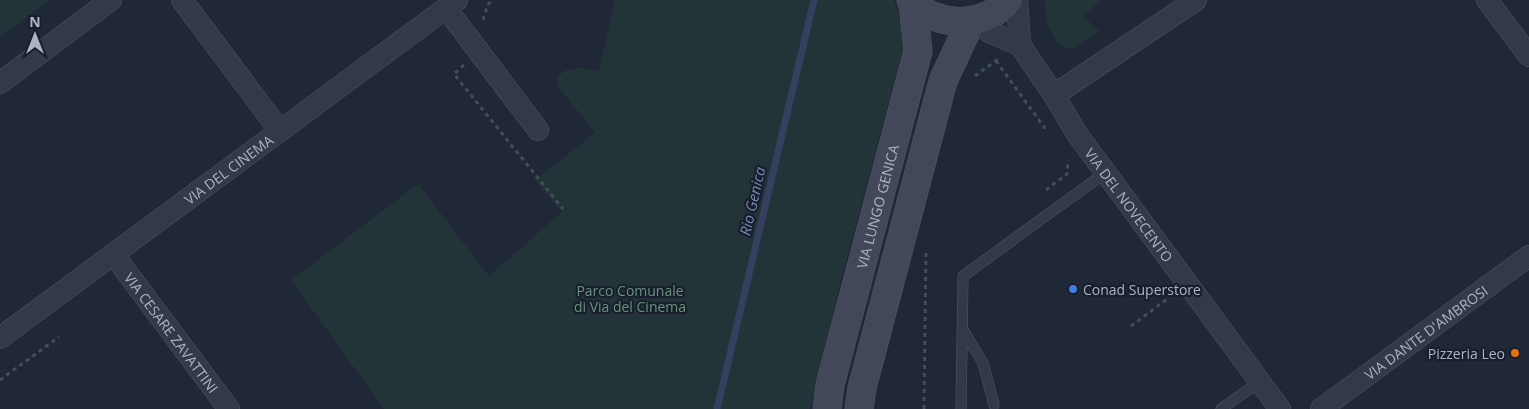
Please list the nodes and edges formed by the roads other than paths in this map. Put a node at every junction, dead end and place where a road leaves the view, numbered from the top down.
1 (111, 0) edge
2 (182, 0) edge
3 (1008, 0) edge
4 (1017, 0) edge
5 (1196, 0) edge
6 (1487, 0) edge
7 (912, 1) edge
8 (452, 4) edge
9 (974, 21) junction
10 (1020, 45) junction
11 (1529, 56) edge
12 (0, 83) edge
13 (1054, 95) junction
14 (538, 130) dead end
15 (280, 131) junction
16 (1105, 172) junction
17 (113, 254) junction
18 (1529, 256) edge
19 (962, 327) junction
20 (0, 338) edge
21 (1258, 382) junction
22 (994, 405) dead end
23 (229, 409) edge
24 (827, 409) edge
25 (859, 409) edge
26 (961, 409) edge
27 (1222, 409) edge
28 (1280, 409) edge
29 (1322, 409) edge

1 - 12 street
2 - 15 street
3 - 9 street
4 - 10 street
5 - 13 street
6 - 11 street
7 - 9 street, VIA LUNGO GENICA
7 - 24 street, VIA LUNGO GENICA
8 - 14 street
8 - 15 street, VIA DEL CINEMA
9 - 10 street
9 - 25 street
10 - 13 street, VIA DEL NOVECENTO
13 - 16 street, VIA DEL NOVECENTO
15 - 17 street, VIA DEL CINEMA
16 - 19 lane
16 - 21 street, VIA DEL NOVECENTO
17 - 20 street, VIA DEL CINEMA
17 - 23 street, VIA CESARE ZAVATTINI
18 - 29 street, VIA DANTE D'AMBROSI
19 - 22 lane
19 - 26 lane
21 - 27 lane
21 - 28 street, VIA DEL NOVECENTO

